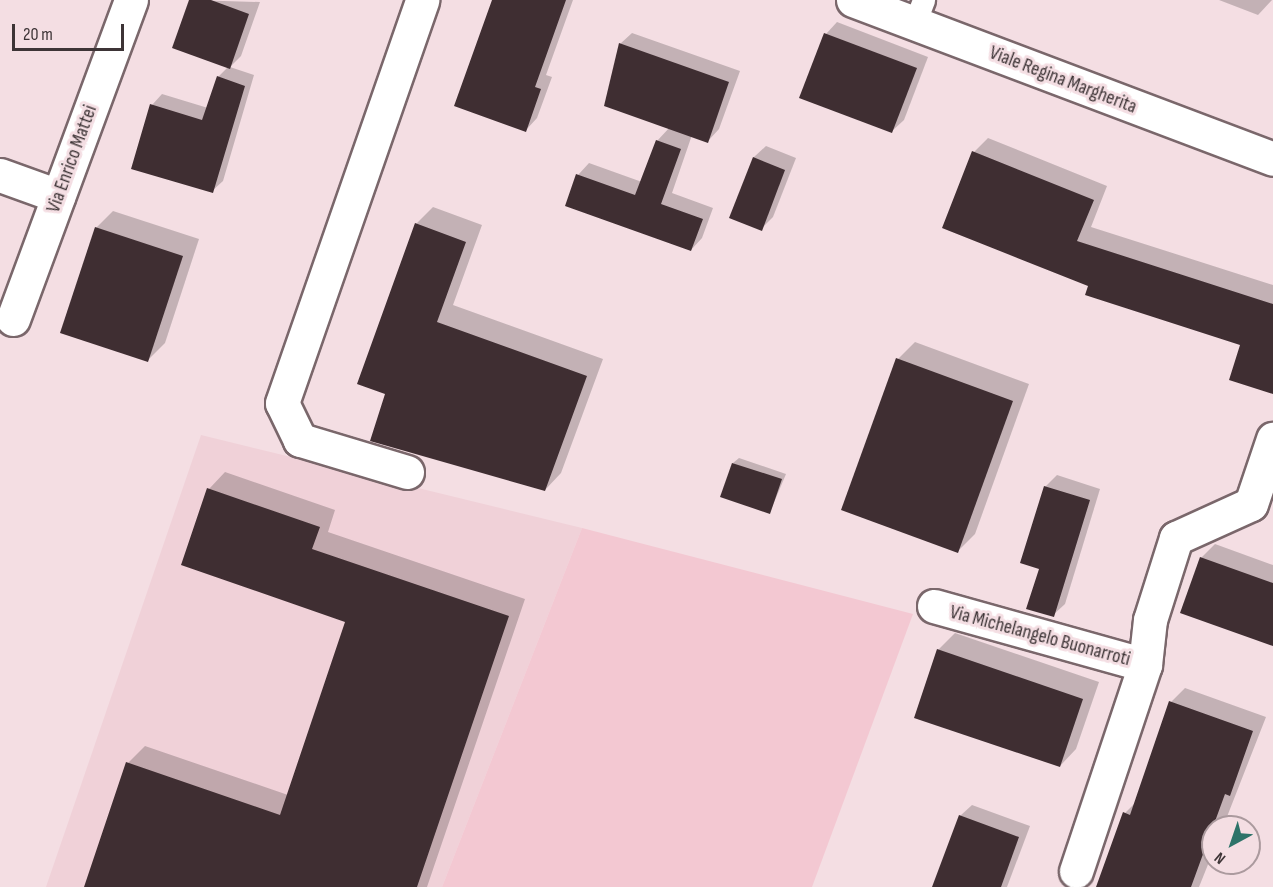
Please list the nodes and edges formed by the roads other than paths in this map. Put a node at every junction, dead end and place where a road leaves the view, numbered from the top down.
1 (131, 0) edge
2 (422, 0) edge
3 (853, 0) edge
4 (920, 12) edge
5 (1273, 159) edge
6 (0, 175) edge
7 (58, 196) junction
8 (13, 319) dead end
9 (1273, 439) edge
10 (407, 472) dead end
11 (934, 606) dead end
12 (1145, 665) junction
13 (1076, 872) dead end

1 - 7 street, Via Enrico Mattei
2 - 10 street
3 - 4 street, Viale Regina Margherita
4 - 5 street, Viale Regina Margherita
6 - 7 street
7 - 8 street, Via Enrico Mattei
9 - 12 street, Via Michelangelo Buonarroti
11 - 12 street, Via Michelangelo Buonarroti
12 - 13 street, Via Michelangelo Buonarroti

